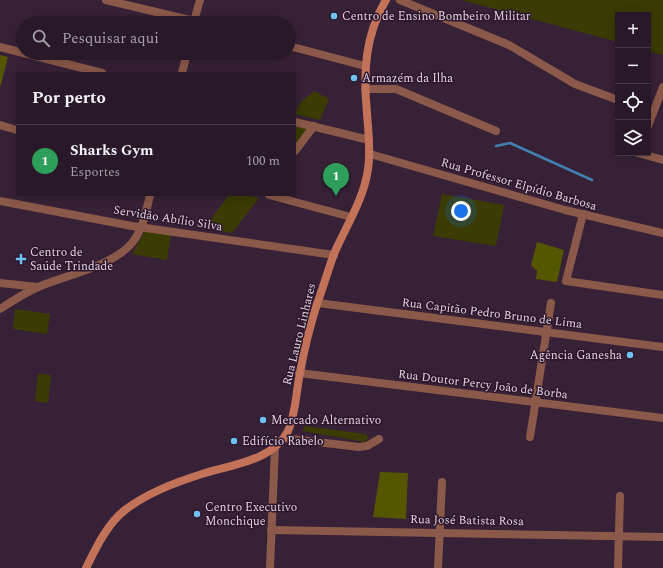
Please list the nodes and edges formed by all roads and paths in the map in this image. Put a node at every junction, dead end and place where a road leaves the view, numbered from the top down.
1 (106, 0) edge
2 (200, 0) edge
3 (386, 0) edge
4 (400, 0) edge
5 (171, 16) edge
6 (197, 16) edge
7 (0, 47) edge
8 (296, 48) edge
9 (16, 51) edge
10 (51, 60) edge
11 (185, 60) edge
12 (365, 66) junction
13 (98, 72) edge
14 (182, 72) edge
15 (663, 87) edge
16 (365, 90) junction
17 (615, 99) edge
18 (651, 110) edge
19 (296, 122) edge
20 (0, 125) edge
21 (314, 126) junction
22 (16, 130) edge
23 (496, 131) dead end
24 (369, 140) junction
25 (296, 150) edge
26 (370, 154) junction
27 (649, 156) edge
28 (663, 160) edge
29 (150, 196) edge
30 (273, 196) edge
31 (0, 200) edge
32 (582, 214) junction
33 (351, 217) junction
34 (142, 227) junction
35 (663, 233) edge
36 (334, 255) junction
37 (0, 283) edge
38 (38, 287) junction
39 (663, 294) edge
40 (318, 303) junction
41 (551, 303) dead end
42 (0, 309) edge
43 (547, 332) junction
44 (663, 347) edge
45 (300, 373) junction
46 (536, 402) junction
47 (663, 418) edge
48 (530, 436) dead end
49 (284, 438) junction
50 (379, 439) dead end
51 (275, 446) junction
52 (442, 482) dead end
53 (620, 496) dead end
54 (271, 530) junction
55 (440, 532) junction
56 (619, 536) junction
57 (663, 537) edge
58 (86, 568) edge
59 (270, 568) edge
60 (438, 568) edge
61 (618, 568) edge

1 - 5 street
2 - 6 street
3 - 12 main road, Rua Lauro Linhares
4 - 17 street
7 - 9 street
8 - 12 street
10 - 13 street
11 - 14 street
12 - 16 main road, Rua Lauro Linhares
15 - 18 street
16 - 23 street
16 - 24 main road, Rua Lauro Linhares
19 - 21 street
20 - 22 street
21 - 24 street
21 - 25 street
24 - 26 main road, Rua Lauro Linhares
26 - 32 street, Rua Professor Elpídio Barbosa
26 - 33 main road, Rua Lauro Linhares
27 - 28 street
29 - 34 street
30 - 33 street
31 - 34 street, Servidão Abílio Silva
32 - 35 street, Rua Professor Elpídio Barbosa
32 - 39 street
33 - 36 main road, Rua Lauro Linhares
34 - 36 street, Servidão Abílio Silva
34 - 38 street
36 - 40 main road, Rua Lauro Linhares
37 - 38 street
38 - 42 street
40 - 43 street, Rua Capitão Pedro Bruno de Lima
40 - 45 main road, Rua Lauro Linhares
41 - 43 street
43 - 44 street, Rua Capitão Pedro Bruno de Lima
43 - 46 street
45 - 46 street, Rua Doutor Percy João de Borba
45 - 49 main road, Rua Lauro Linhares
46 - 47 street, Rua Doutor Percy João de Borba
46 - 48 street
49 - 50 street
49 - 51 main road, Rua Lauro Linhares
51 - 54 street
51 - 58 main road, Rua Lauro Linhares
52 - 55 street
53 - 56 street
54 - 55 street, Rua José Batista Rosa
54 - 59 street
55 - 56 street, Rua José Batista Rosa
55 - 60 street
56 - 57 street, Rua José Batista Rosa
56 - 61 street

